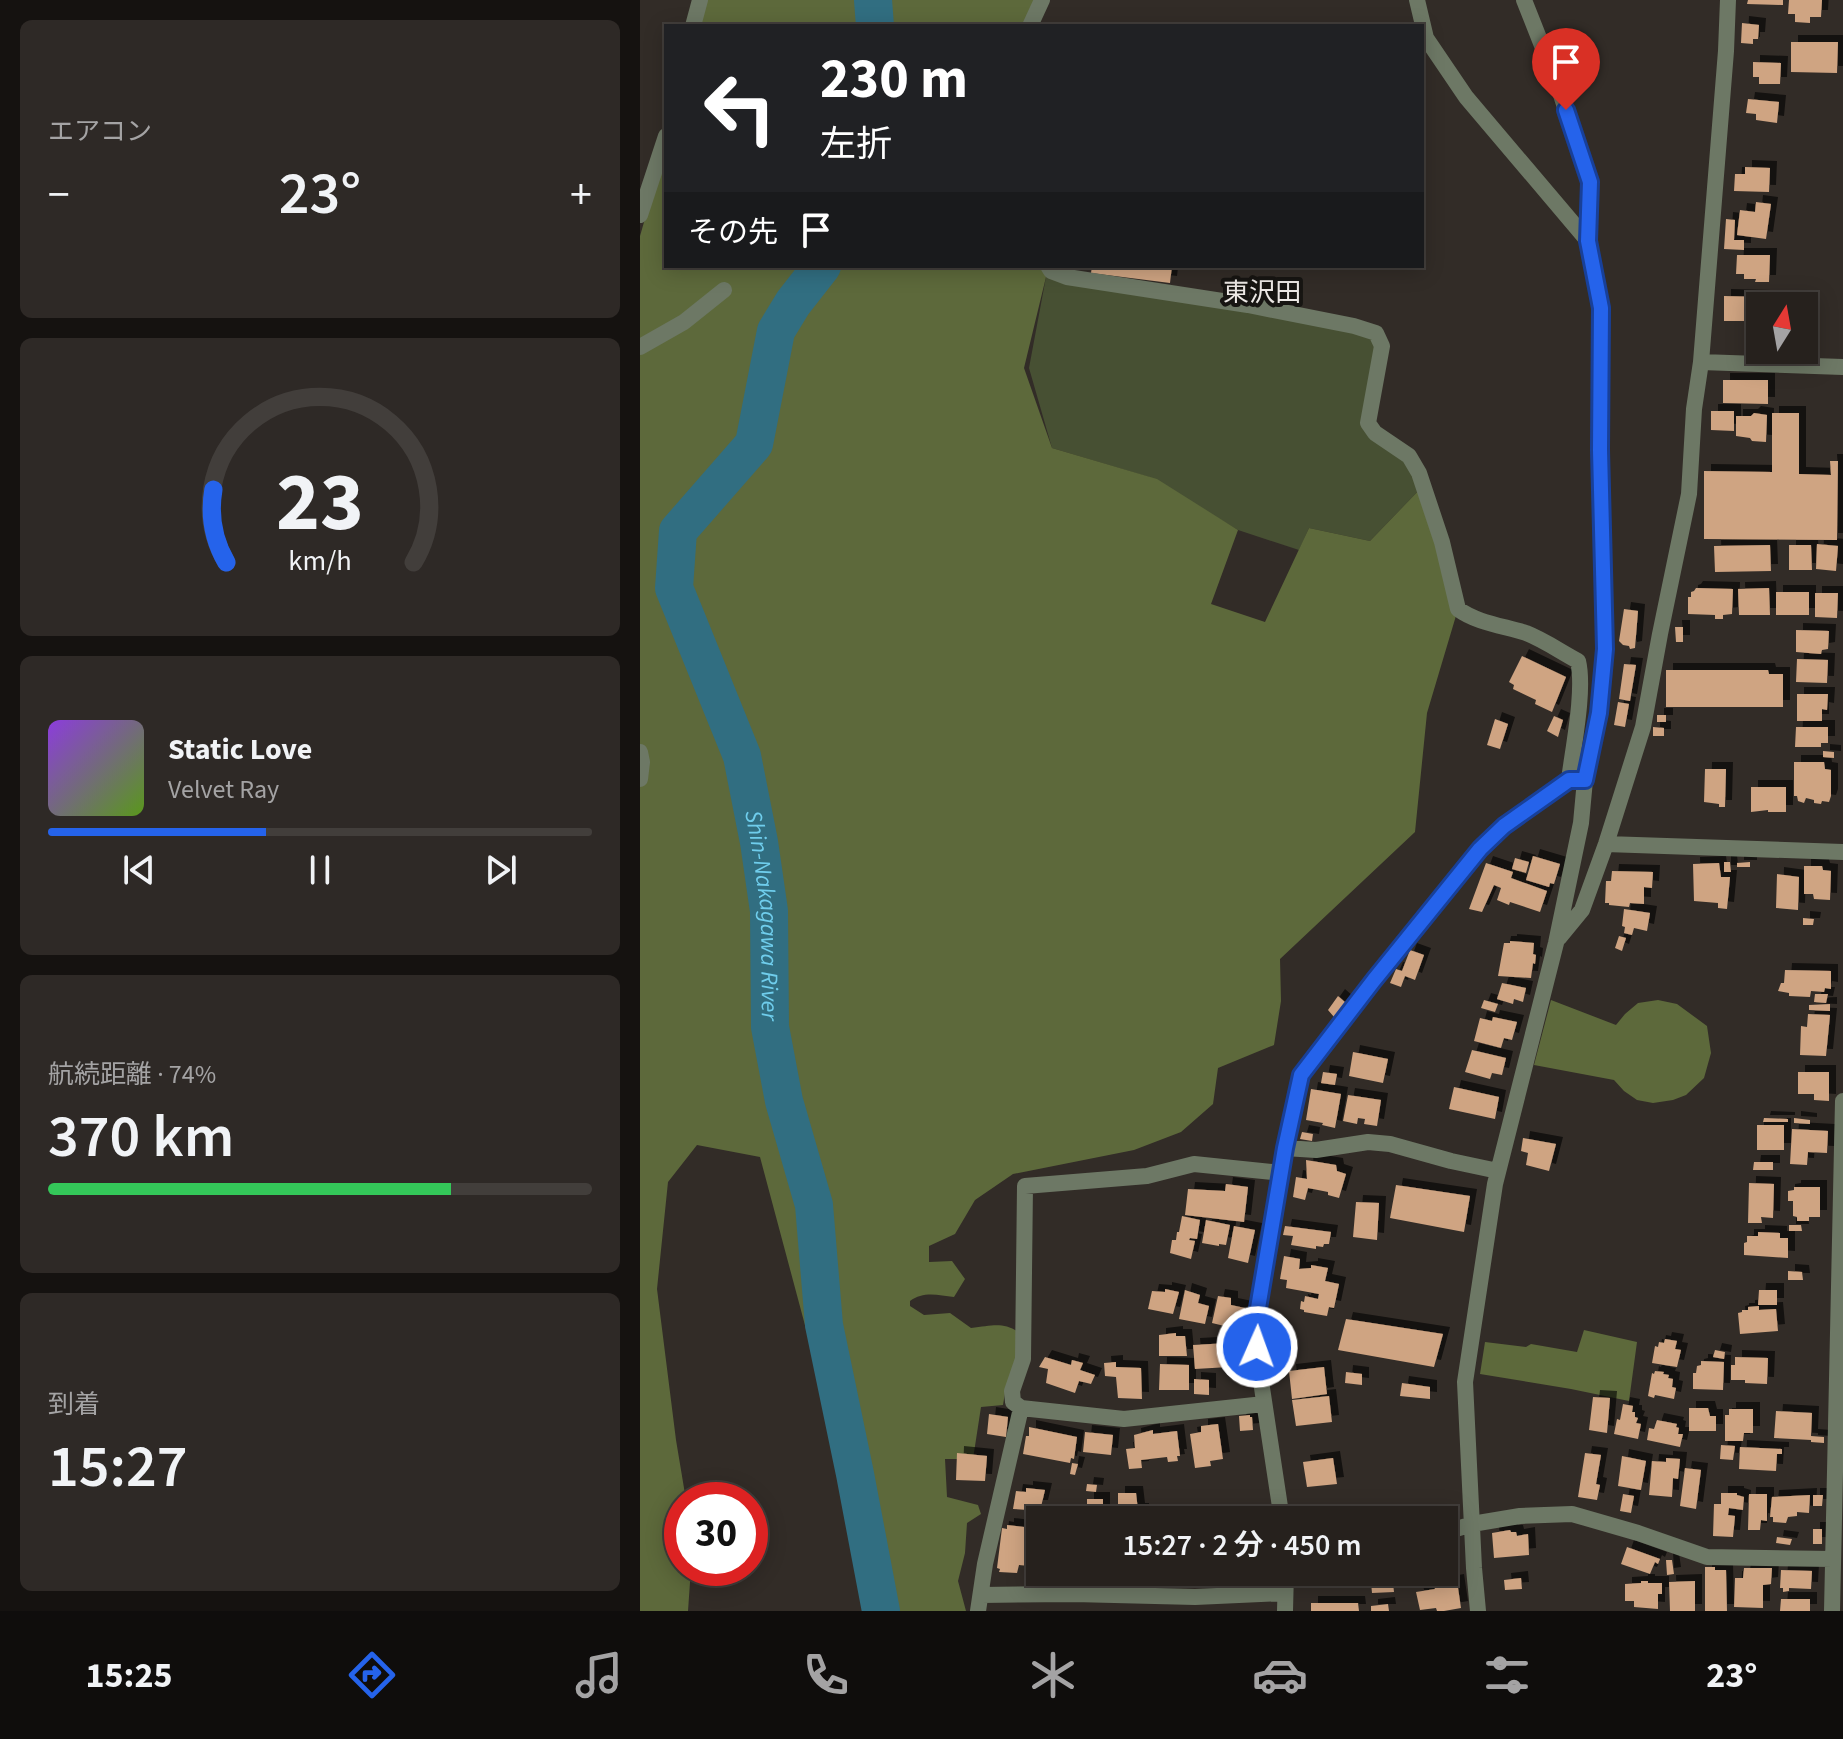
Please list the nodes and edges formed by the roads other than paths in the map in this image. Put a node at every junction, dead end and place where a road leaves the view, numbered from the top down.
1 (700, 0) edge
2 (1042, 0) edge
3 (1417, 0) edge
4 (1524, 0) edge
5 (1728, 0) edge
6 (694, 24) edge
7 (1031, 24) edge
8 (1423, 24) edge
9 (1424, 30) edge
10 (664, 142) edge
11 (640, 215) edge
12 (1588, 241) junction
13 (1049, 268) edge
14 (724, 290) dead end
15 (640, 347) edge
16 (1701, 362) junction
17 (1843, 367) edge
18 (640, 752) edge
19 (640, 779) edge
20 (1577, 780) junction
21 (1606, 844) junction
22 (1843, 852) edge
23 (1556, 943) junction
24 (1843, 1101) edge
25 (1285, 1148) junction
26 (1498, 1171) junction
27 (1281, 1173) junction
28 (1842, 1280) edge
29 (1264, 1404) junction
30 (1021, 1408) junction
31 (1280, 1506) edge
32 (1472, 1524) junction
33 (1458, 1528) edge
34 (1833, 1559) junction
35 (1285, 1586) edge
36 (1285, 1593) junction
37 (980, 1603) edge
38 (1285, 1611) edge
39 (1478, 1611) edge
40 (1832, 1611) edge

1 - 6 street
2 - 7 street
3 - 8 street
4 - 12 street
5 - 16 street
9 - 12 street
10 - 11 street
12 - 20 street
13 - 20 street
14 - 15 street
16 - 17 street
16 - 21 street
18 - 19 street
20 - 23 street
20 - 25 street
21 - 22 street
21 - 23 street
23 - 26 street
24 - 28 street
25 - 26 street
25 - 27 street
26 - 32 street
27 - 29 street
27 - 30 street
28 - 34 street
29 - 30 street
29 - 31 street
30 - 37 street
32 - 33 street
32 - 34 street
32 - 39 street
34 - 40 street
35 - 36 street
36 - 37 street
36 - 38 street

